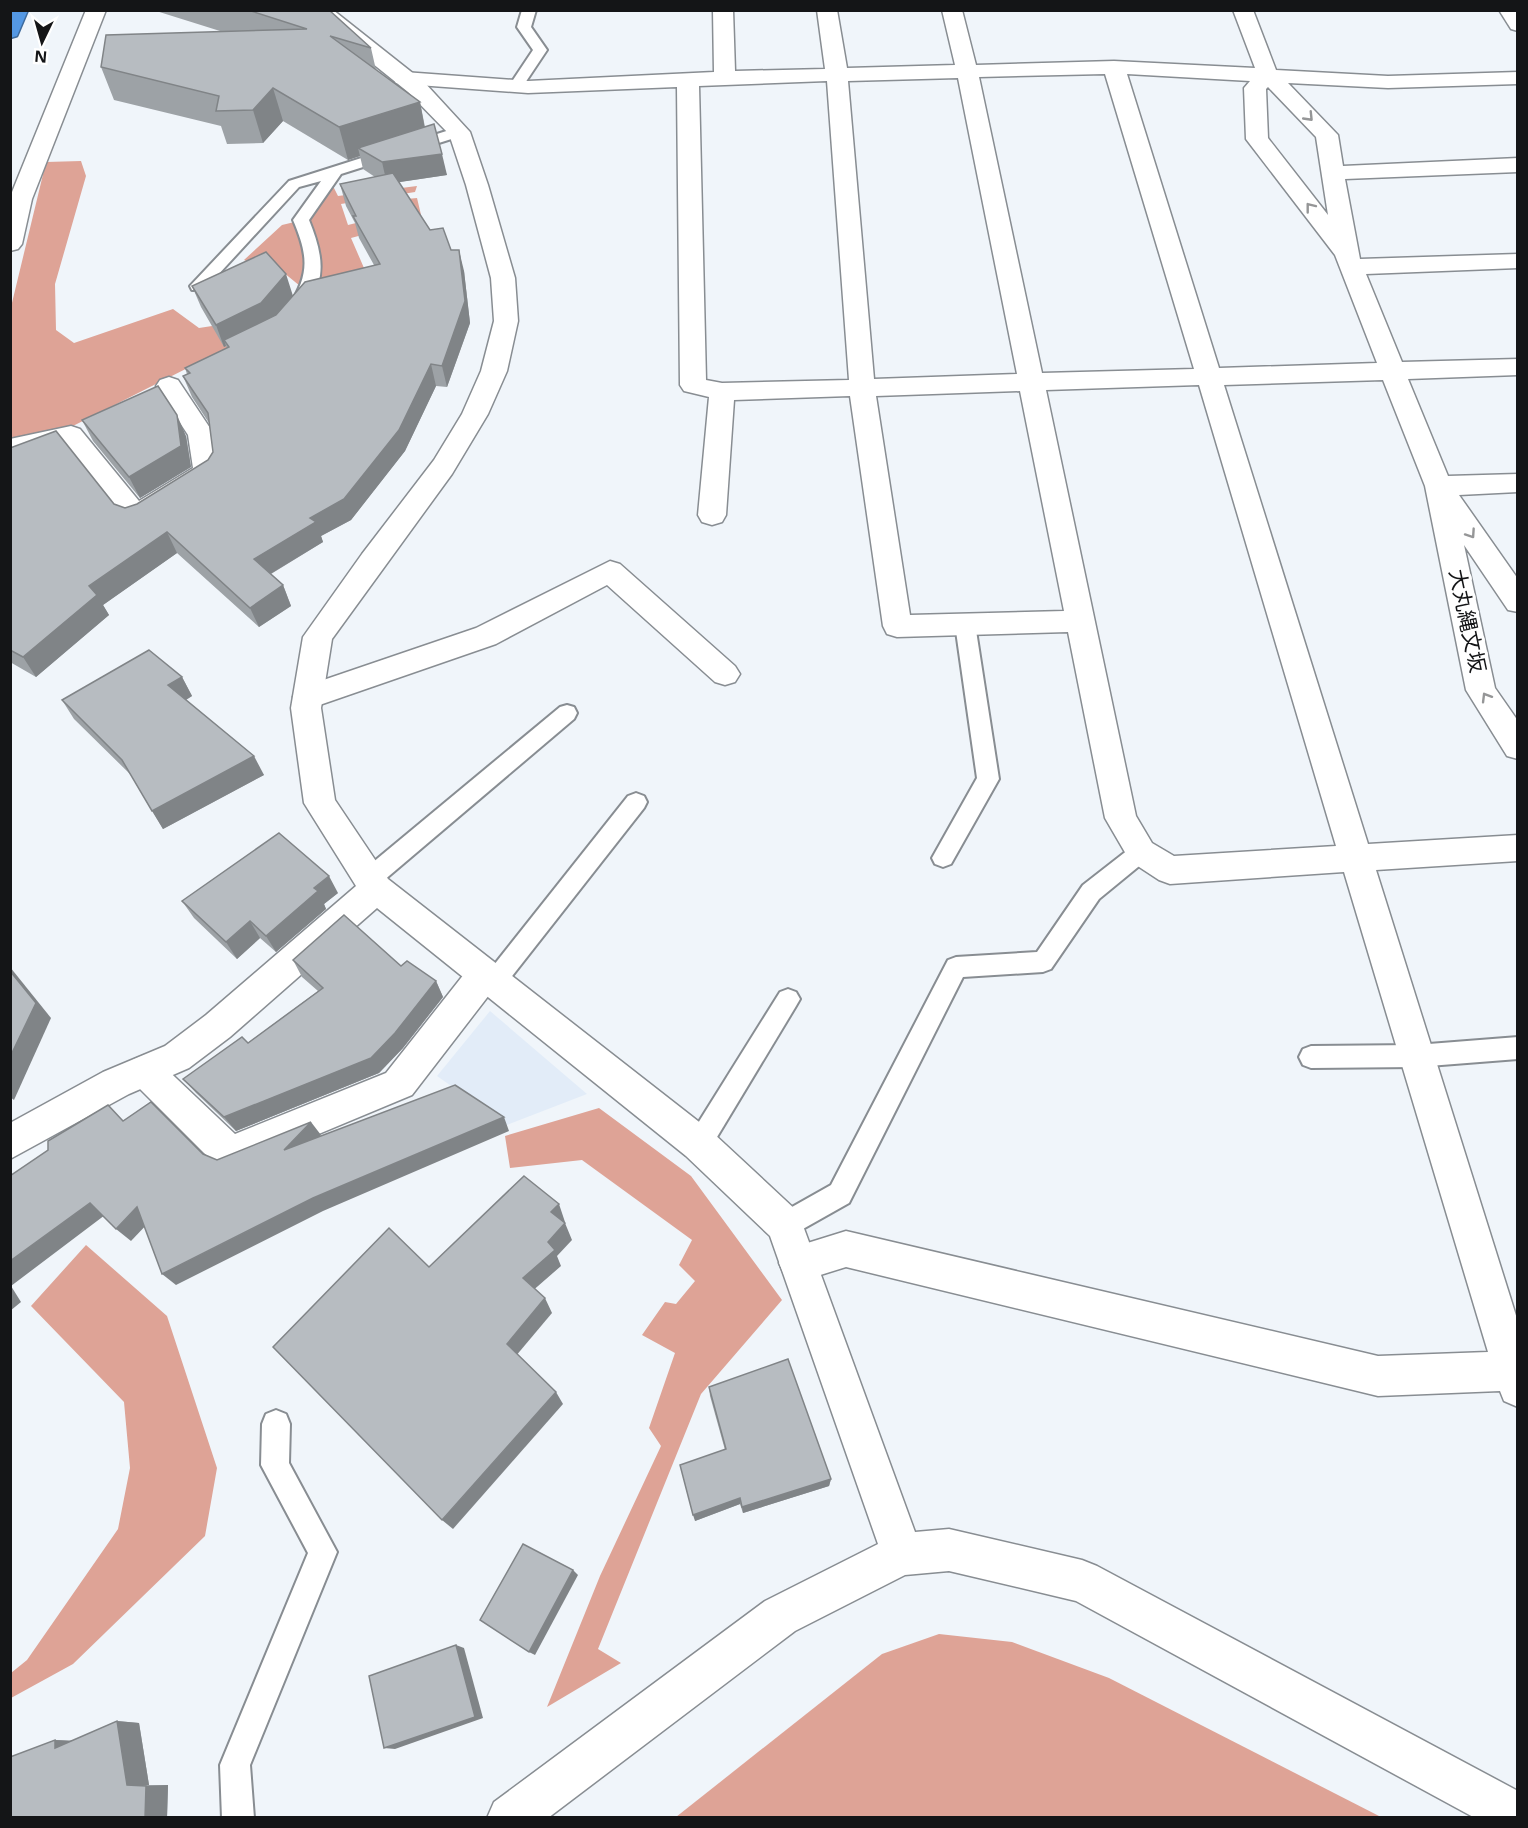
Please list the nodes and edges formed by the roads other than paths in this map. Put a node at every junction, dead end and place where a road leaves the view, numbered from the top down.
1 (18, 10) edge
2 (96, 10) edge
3 (323, 10) edge
4 (529, 10) edge
5 (723, 10) edge
6 (827, 10) edge
7 (952, 10) edge
8 (1243, 10) edge
9 (1509, 10) edge
10 (1518, 25) edge
11 (10, 32) edge
12 (1114, 67) junction
13 (967, 71) junction
14 (837, 75) junction
15 (1268, 75) junction
16 (404, 78) junction
17 (725, 78) junction
18 (1518, 78) edge
19 (688, 81) junction
20 (516, 86) junction
21 (459, 132) junction
22 (1518, 165) edge
23 (336, 170) junction
24 (1333, 172) junction
25 (10, 243) edge
26 (1349, 260) junction
27 (1518, 261) edge
28 (198, 286) edge
29 (283, 322) edge
30 (1518, 367) edge
31 (1393, 371) junction
32 (1207, 377) junction
33 (1031, 382) junction
34 (169, 386) dead end
35 (862, 388) junction
36 (722, 392) junction
37 (10, 448) edge
38 (1518, 483) edge
39 (1438, 486) junction
40 (712, 515) dead end
41 (1518, 602) edge
42 (1080, 621) junction
43 (965, 624) junction
44 (725, 674) dead end
45 (308, 697) junction
46 (567, 713) dead end
47 (1518, 747) edge
48 (636, 802) dead end
49 (1518, 848) edge
50 (1141, 852) junction
51 (943, 858) dead end
52 (1355, 859) junction
53 (372, 885) junction
54 (489, 979) junction
55 (788, 999) dead end
56 (1518, 1048) edge
57 (1416, 1056) junction
58 (1311, 1057) dead end
59 (145, 1071) junction
60 (10, 1142) edge
61 (699, 1144) junction
62 (785, 1225) junction
63 (798, 1263) junction
64 (1516, 1376) edge
65 (276, 1424) dead end
66 (902, 1554) junction
67 (1518, 1816) edge
68 (238, 1818) edge
69 (510, 1818) edge

1 - 11 highway
2 - 25 street
3 - 16 street
4 - 20 lane
5 - 17 street
6 - 14 street
7 - 13 street
8 - 15 street, 大丸縄文坂
9 - 10 street
12 - 13 street
12 - 15 street
12 - 32 street
13 - 14 street
13 - 33 street
14 - 17 street
14 - 35 street
15 - 18 street
15 -> 24 street, 大丸縄文坂
26 -> 15 street, 大丸縄文坂
16 - 20 street
16 - 21 street
17 - 19 street
19 - 20 street
19 - 36 street
21 - 23 lane
21 - 45 street
22 - 24 street
23 - 28 lane
23 - 29 lane
24 - 26 street, 大丸縄文坂
26 - 27 street
26 - 31 street, 大丸縄文坂
30 - 31 street
31 - 32 street
31 - 39 street, 大丸縄文坂
32 - 33 street
32 - 52 street
33 - 35 street
33 - 42 street
34 - 37 street
35 - 36 street
35 - 43 street
36 - 40 street
38 - 39 street
39 -> 41 street, 大丸縄文坂
47 -> 39 street, 大丸縄文坂
42 - 43 street
42 - 50 street
43 - 51 lane
44 - 45 street
45 - 53 street
46 - 53 lane
48 - 54 lane
49 - 52 street
50 - 52 street
50 - 62 lane
52 - 57 street
53 - 54 street
53 - 59 street
54 - 59 street
54 - 61 street
55 - 61 lane
56 - 57 lane
57 - 58 lane
57 - 64 street
59 - 60 street
61 - 62 street
62 - 63 street
63 - 64 street
63 - 66 street
65 - 68 lane
66 - 67 street
66 - 69 street

